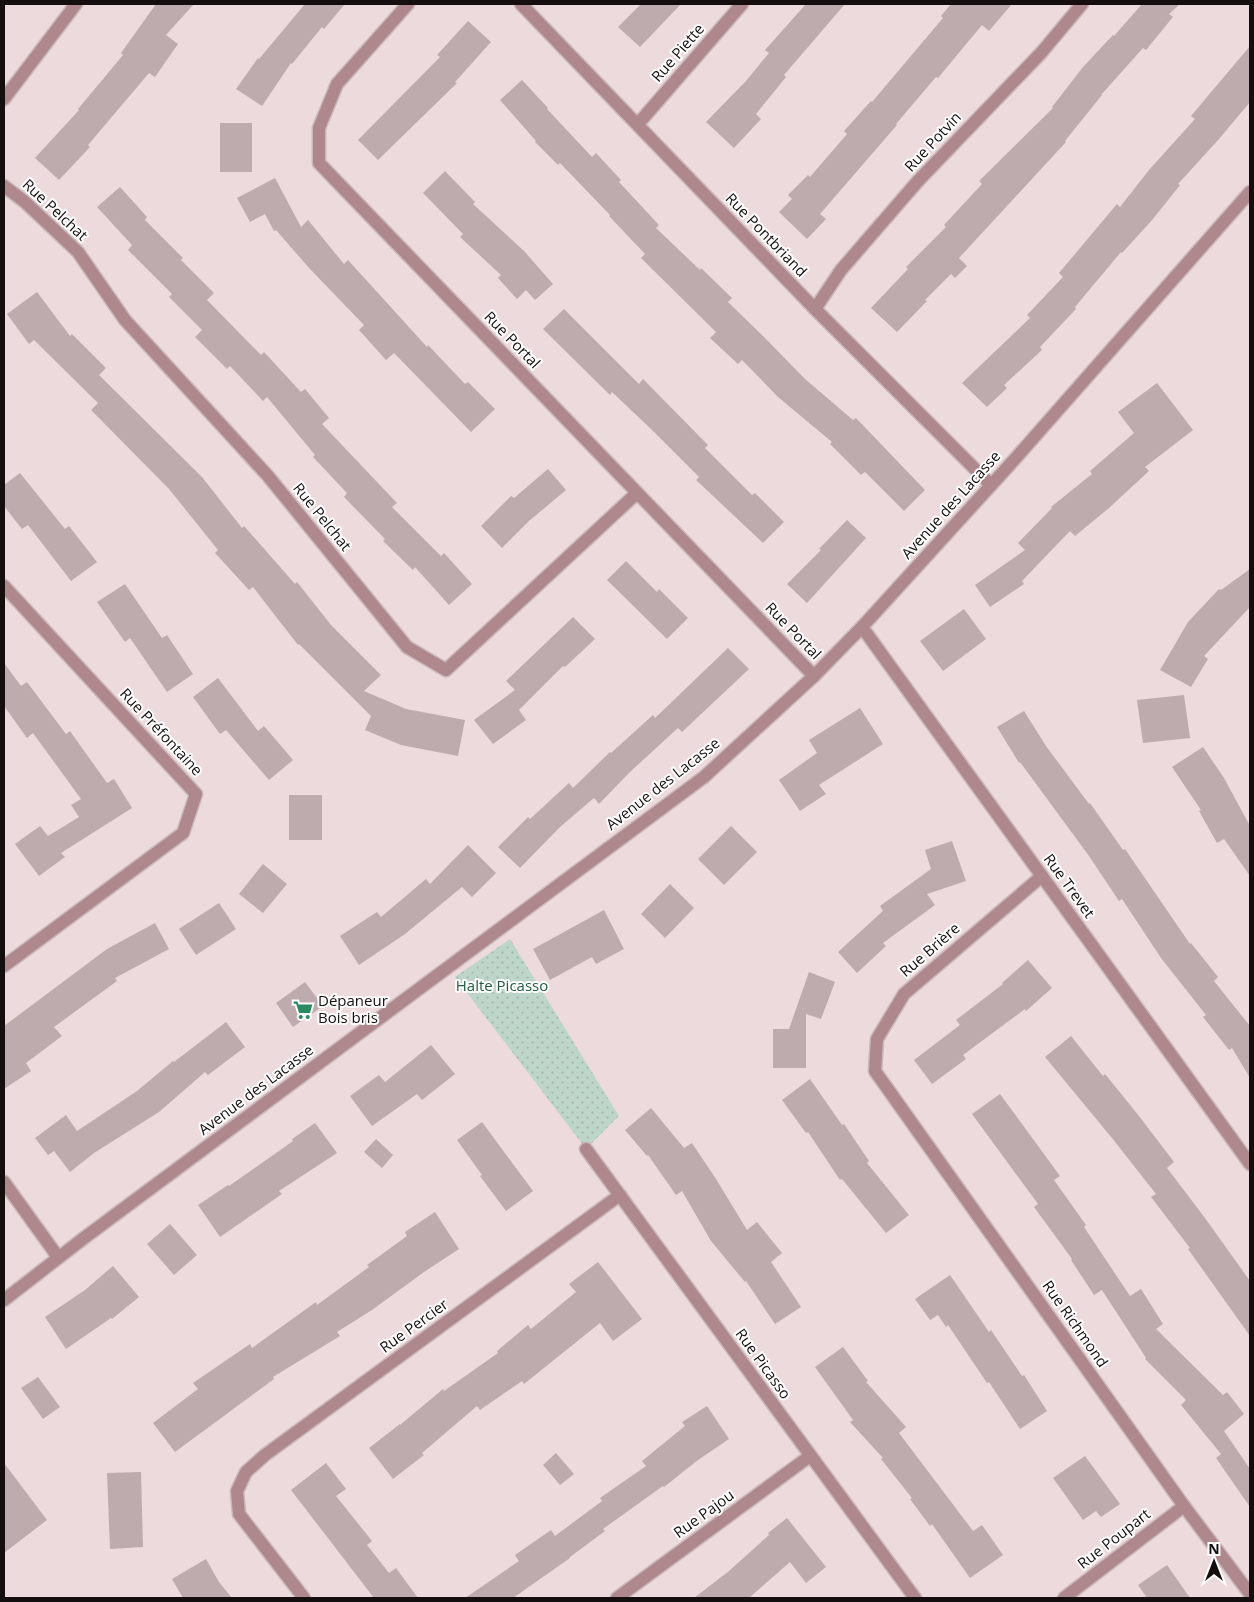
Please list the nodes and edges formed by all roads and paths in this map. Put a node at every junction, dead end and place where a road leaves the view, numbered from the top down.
1 (76, 4) edge
2 (408, 4) edge
3 (521, 4) edge
4 (742, 4) edge
5 (1082, 4) edge
6 (4, 100) edge
7 (638, 124) junction
8 (4, 186) edge
9 (1250, 192) edge
10 (815, 309) junction
11 (991, 485) junction
12 (637, 493) junction
13 (4, 586) edge
14 (862, 628) junction
15 (814, 676) junction
16 (1042, 876) junction
17 (4, 966) edge
18 (875, 1071) joint
19 (586, 1149) dead end
20 (1248, 1156) edge
21 (4, 1182) edge
22 (620, 1195) junction
23 (58, 1257) junction
24 (4, 1300) edge
25 (810, 1456) junction
26 (1184, 1506) junction
27 (1250, 1594) edge
28 (304, 1598) edge
29 (617, 1598) edge
30 (915, 1598) edge
31 (1064, 1598) edge

1 - 6 street
2 - 12 street, Rue Portal
3 - 7 street, Rue Pontbriand
4 - 7 street, Rue Piette
5 - 10 street, Rue Potvin
7 - 10 street, Rue Pontbriand
8 - 12 street, Rue Pelchat
9 - 11 street, Avenue des Lacasse
10 - 11 street, Rue Pontbriand
11 - 14 street, Avenue des Lacasse
12 - 15 street, Rue Portal
13 - 17 street, Rue Préfontaine
14 - 15 street, Avenue des Lacasse
14 - 16 street, Rue Trevet
15 - 23 street, Avenue des Lacasse
16 - 18 street, Rue Brière
16 - 20 street, Rue Trevet
18 - 26 street, Rue Richmond
19 - 22 street, Rue Picasso
21 - 23 street
22 - 25 street, Rue Picasso
22 - 28 street, Rue Percier
23 - 24 street, Avenue des Lacasse
25 - 29 street, Rue Pajou
25 - 30 street, Rue Picasso
26 - 27 street, Rue Richmond
26 - 31 street, Rue Poupart

